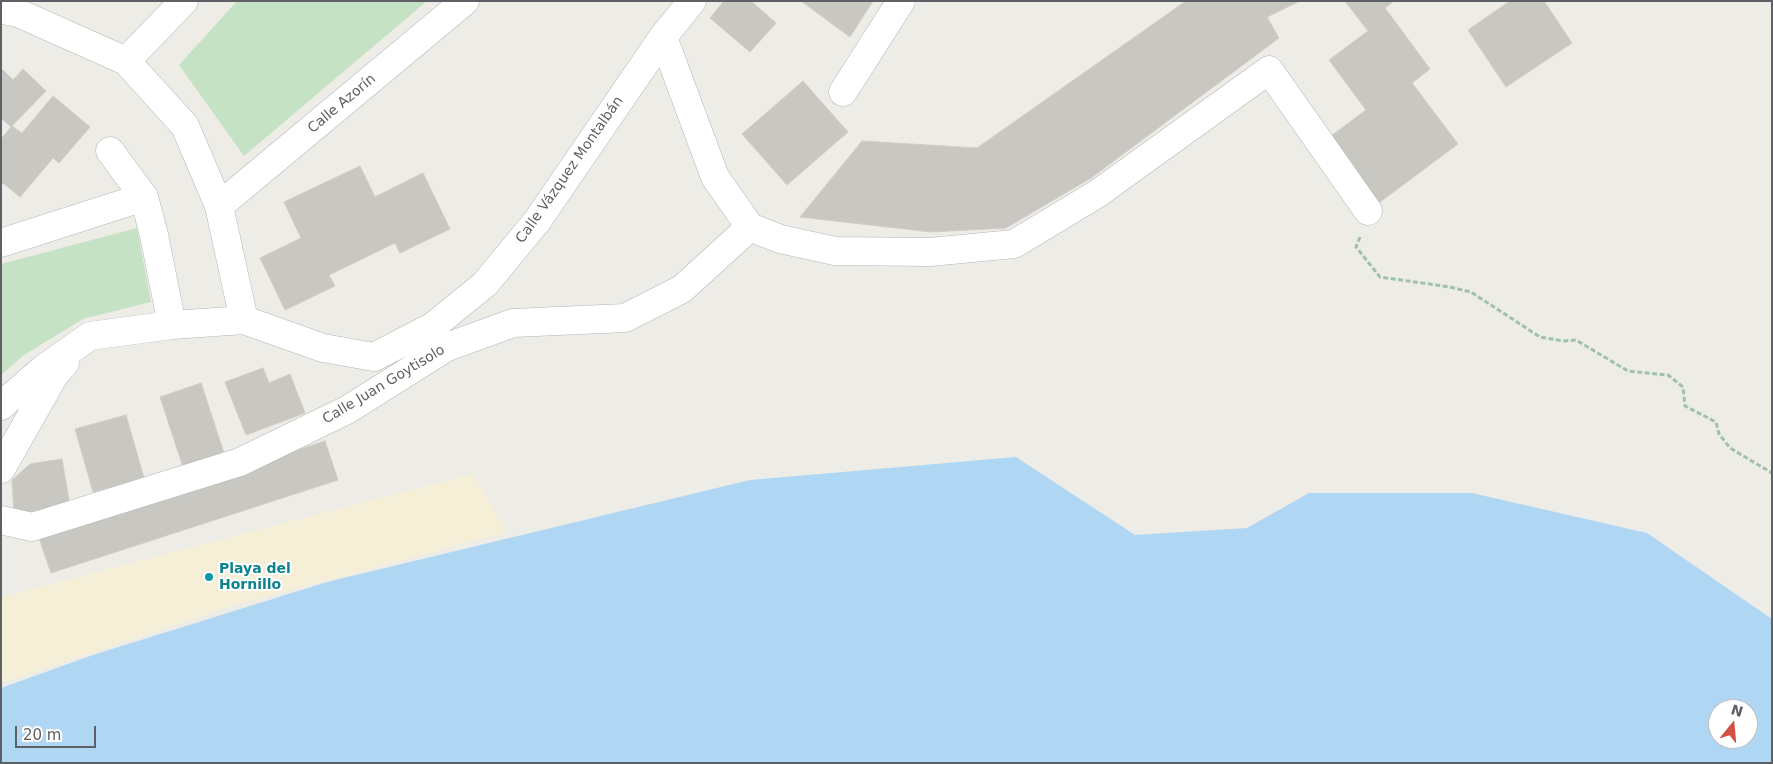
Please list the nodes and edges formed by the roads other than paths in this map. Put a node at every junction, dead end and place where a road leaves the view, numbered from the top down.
1 (184, 1) edge
2 (465, 1) edge
3 (692, 1) edge
4 (901, 1) edge
5 (1, 10) edge
6 (663, 38) junction
7 (126, 62) junction
8 (843, 92) dead end
9 (110, 152) dead end
10 (144, 197) junction
11 (220, 206) junction
12 (1368, 210) road end
13 (750, 227) junction
14 (1, 243) edge
15 (244, 320) junction
16 (172, 325) junction
17 (90, 336) junction
18 (1, 406) edge
19 (1, 469) edge
20 (1, 520) edge

1 - 7 street
2 - 11 street, Calle Azorín
3 - 6 street, Calle Vázquez Montalbán
4 - 8 street
5 - 7 street
6 - 13 street
6 - 15 street, Calle Vázquez Montalbán
7 - 11 street
9 - 10 street
10 - 14 street
10 - 16 street
11 - 15 street
12 - 13 street
13 - 20 street, Calle Juan Goytisolo
15 - 16 street
16 - 17 street
17 - 18 street
17 - 19 street

